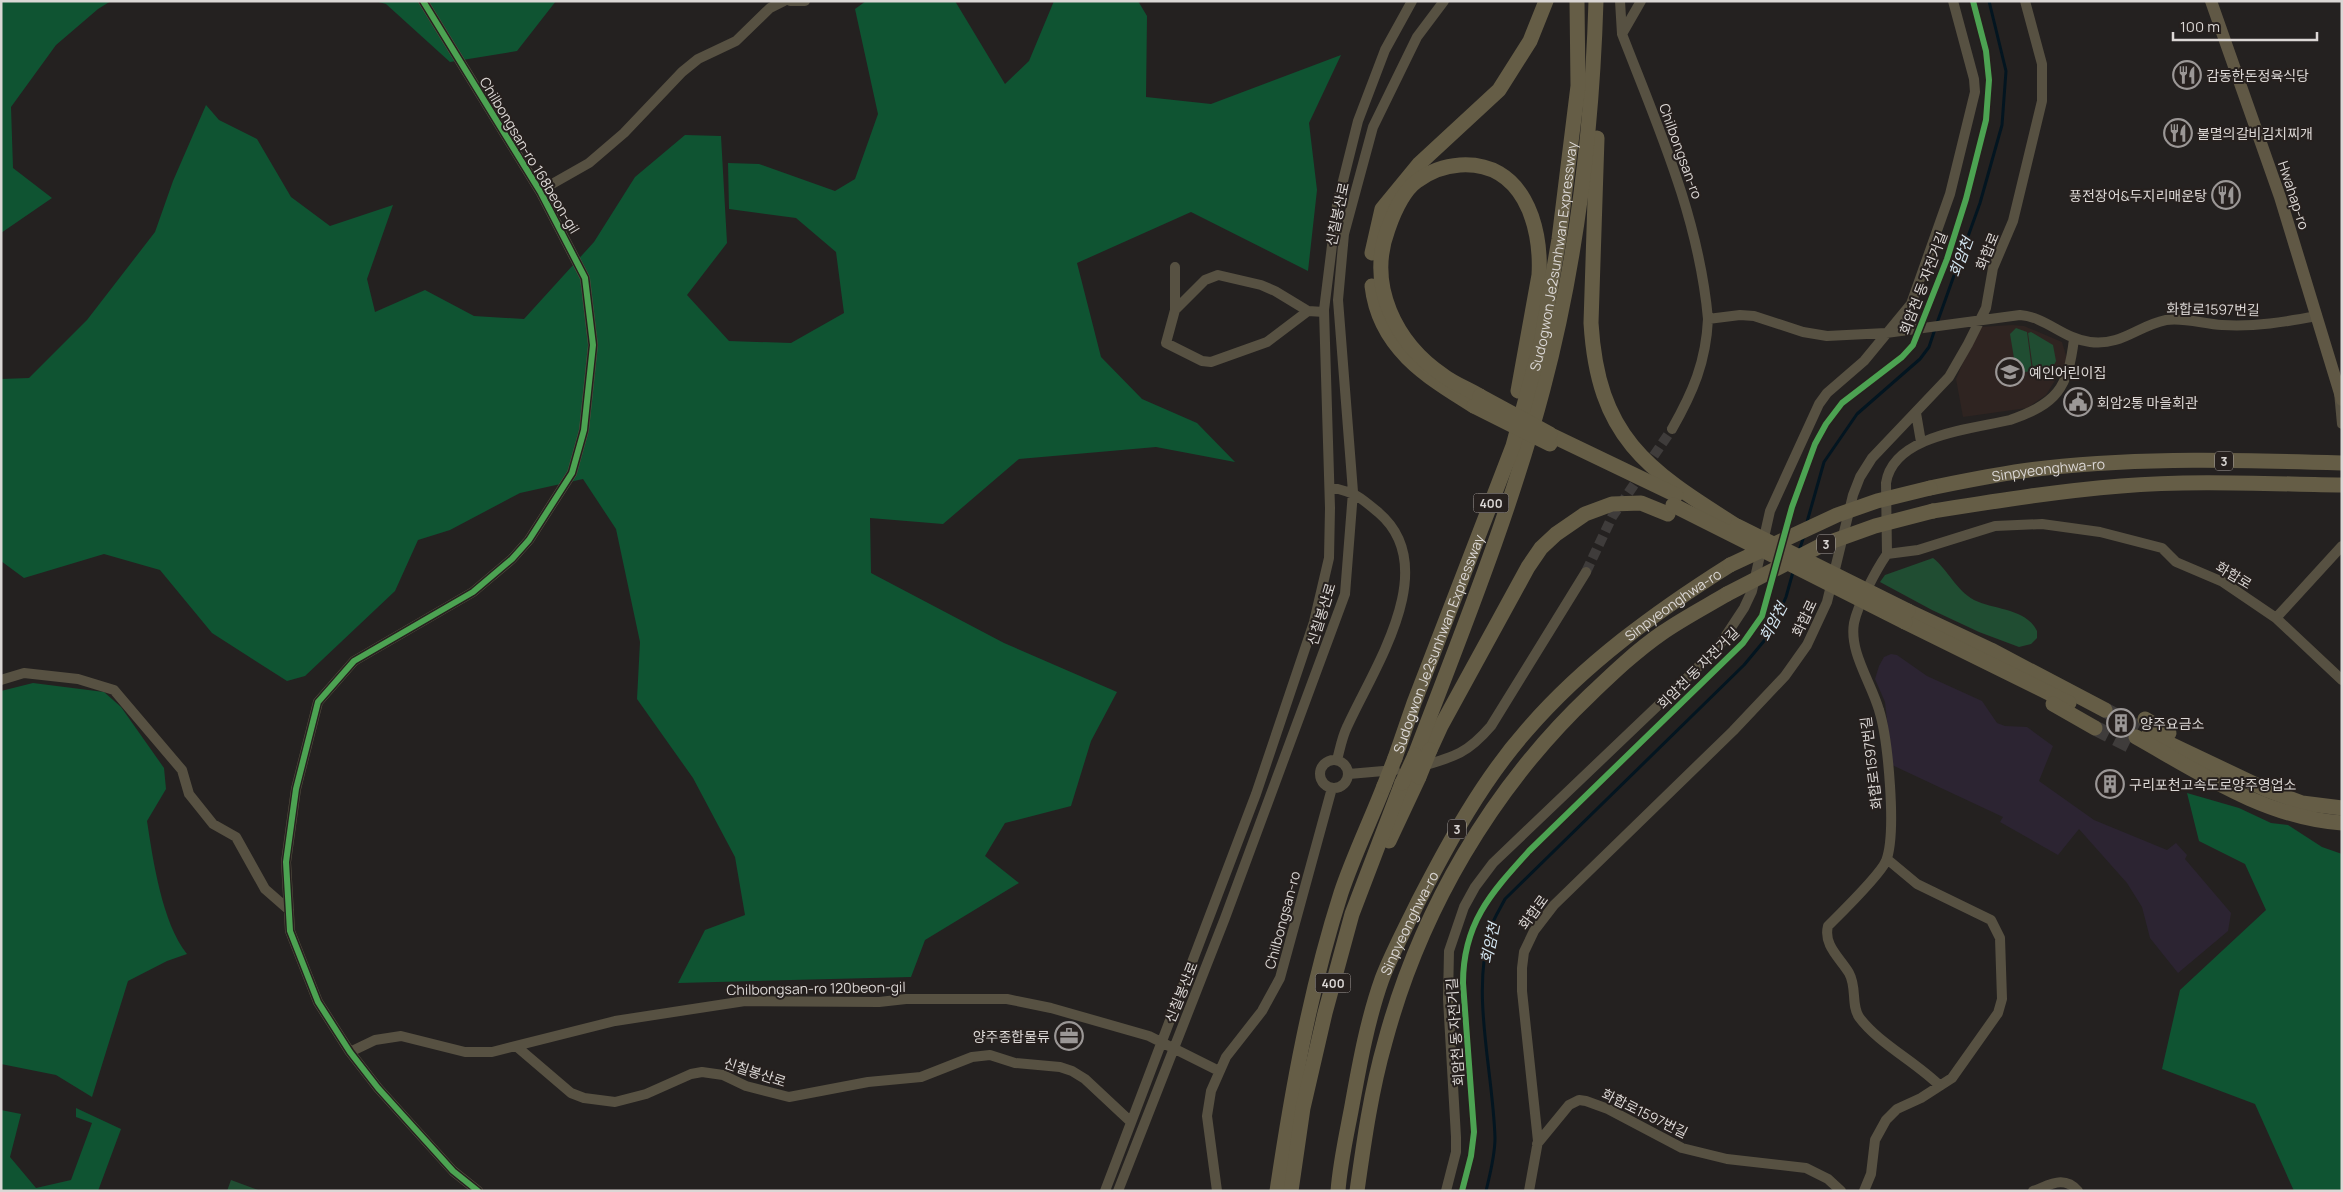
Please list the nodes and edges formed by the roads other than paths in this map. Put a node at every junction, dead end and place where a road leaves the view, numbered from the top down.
1 (423, 1) edge
2 (784, 1) edge
3 (790, 1) edge
4 (805, 1) edge
5 (1412, 1) edge
6 (1444, 1) edge
7 (1546, 1) edge
8 (1577, 1) edge
9 (1597, 1) edge
10 (1620, 1) edge
11 (1641, 1) edge
12 (1953, 1) edge
13 (2025, 1) edge
14 (2211, 1) edge
15 (1622, 34) junction
16 (541, 193) junction
17 (1175, 267) dead end
18 (1174, 310) junction
19 (1308, 311) junction
20 (1324, 312) junction
21 (2317, 316) junction
22 (1708, 319) junction
23 (1974, 322) junction
24 (1886, 334) junction
25 (2074, 340) junction
26 (2340, 396) edge
27 (1477, 401) junction
28 (1916, 413) junction
29 (2342, 424) edge
30 (1672, 429) tunnel mouth
31 (1921, 442) junction
32 (2338, 463) edge
33 (1500, 481) junction
34 (2342, 485) edge
35 (1330, 487) junction
36 (1353, 492) junction
37 (1675, 501) junction
38 (2342, 546) edge
39 (1887, 554) junction
40 (1586, 572) tunnel mouth
41 (1907, 616) junction
42 (2276, 618) junction
43 (1, 680) edge
44 (2342, 680) edge
45 (1337, 760) junction
46 (1349, 774) junction
47 (1332, 788) junction
48 (2342, 808) edge
49 (2342, 823) edge
50 (1887, 859) junction
51 (288, 910) junction
52 (1352, 914) junction
53 (1162, 1042) junction
54 (516, 1046) junction
55 (1174, 1048) junction
56 (350, 1052) junction
57 (1219, 1071) junction
58 (1940, 1086) junction
59 (1131, 1122) junction
60 (1537, 1144) junction
61 (478, 1191) edge
62 (1105, 1191) edge
63 (1118, 1191) edge
64 (1217, 1191) edge
65 (1277, 1191) edge
66 (1291, 1191) edge
67 (1338, 1191) edge
68 (1357, 1191) edge
69 (1446, 1191) edge
70 (1529, 1191) edge
71 (1841, 1191) edge
72 (1864, 1191) edge
73 (2033, 1191) edge
74 (2078, 1191) edge

1 - 16 street, Chilbongsan-ro 168beon-gil
2 - 16 street
3 - 4 street
5 - 20 street, 신칠봉산로
6 - 36 street, 신칠봉산로
7 - 27 highway
8 - 33 highway, Sudogwon Je2sunhwan Expressway / 400
9 - 37 highway
9 - 52 highway, Sudogwon Je2sunhwan Expressway / 400, bridge
10 - 15 street, Chilbongsan-ro
11 - 15 street
12 - 24 street
13 - 23 street, 화합로
14 - 21 main road, Hwahap-ro
15 - 22 street, Chilbongsan-ro
16 - 51 street, Chilbongsan-ro 168beon-gil
17 - 18 street
18 - 19 street
18 - 19 street
19 - 20 street
20 - 35 street, 신칠봉산로
21 - 25 street, 화합로1597번길
21 - 26 main road, Hwahap-ro
22 - 24 street
22 - 30 street, Chilbongsan-ro
23 - 24 street, 화합로1597번길
23 - 25 street, 화합로1597번길
23 - 28 street, 화합로
24 - 69 street
25 - 31 street
26 - 29 street
27 - 33 highway
27 - 37 highway, bridge
28 - 31 street
28 - 60 street, 화합로
31 - 39 street
32 - 67 highway, Sinpyeonghwa-ro / 3, bridge
33 - 65 highway, Sudogwon Je2sunhwan Expressway / 400, bridge
34 - 68 highway, Sinpyeonghwa-ro / 3, bridge
35 - 36 street
35 - 53 street, 신칠봉산로
36 - 45 street
36 - 55 street, 신칠봉산로
37 - 41 highway, bridge
37 - 41 highway, bridge
37 - 52 highway, bridge
38 - 42 street
39 - 42 street, 화합로
39 - 50 street, 화합로1597번길
40 - 46 street
41 - 41 highway
42 - 44 street, 화합로
43 - 51 street
45 - 46 street
45 - 47 street
46 - 47 street
47 - 57 street, Chilbongsan-ro
48 - 49 highway
50 - 58 street
50 - 58 street
51 - 56 street, Chilbongsan-ro 168beon-gil
52 - 66 highway, Sudogwon Je2sunhwan Expressway / 400
53 - 54 street, Chilbongsan-ro 120beon-gil
53 - 55 street, Chilbongsan-ro 120beon-gil
53 - 59 street, 신칠봉산로
54 - 56 street, Chilbongsan-ro 120beon-gil
54 - 59 street, 신칠봉산로
55 - 57 street, Chilbongsan-ro 120beon-gil
55 - 63 street, 신칠봉산로
56 - 61 street, Chilbongsan-ro 168beon-gil
57 - 64 street, Chilbongsan-ro
58 - 72 street
59 - 62 street, 신칠봉산로
60 - 70 street, 화합로
60 - 71 street, 화합로1597번길
73 - 74 street

